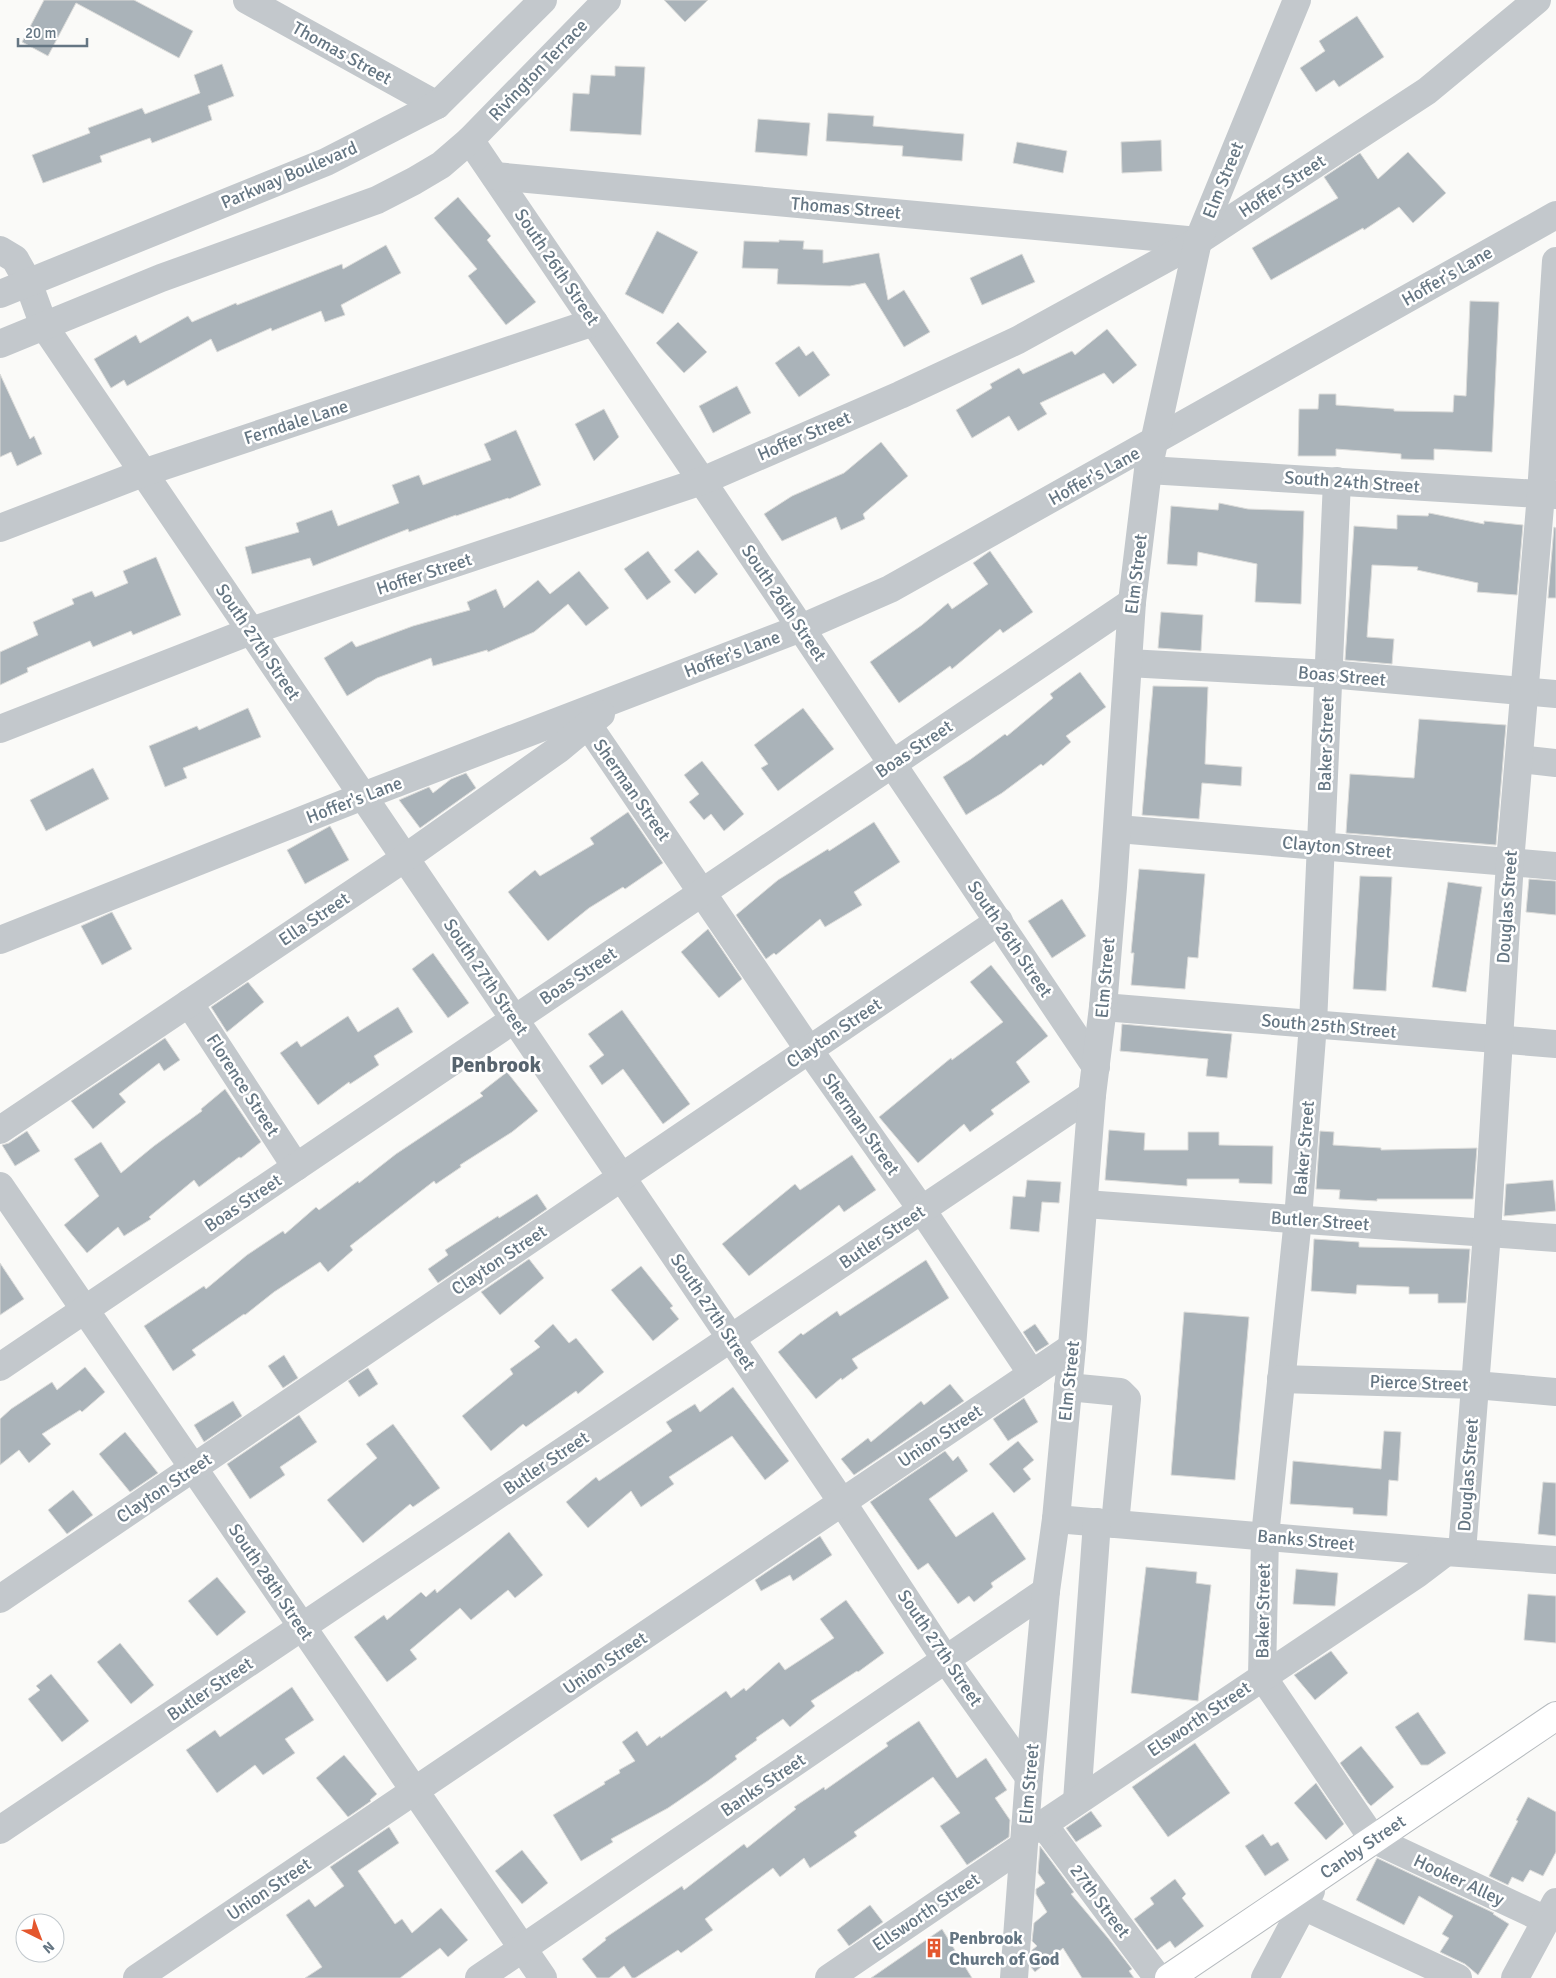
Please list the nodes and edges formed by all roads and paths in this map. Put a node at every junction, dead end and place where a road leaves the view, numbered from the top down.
1 (247, 0) edge
2 (543, 0) edge
3 (606, 0) edge
4 (1297, 0) edge
5 (1537, 0) edge
6 (437, 105) junction
7 (470, 140) junction
8 (495, 176) junction
9 (1556, 215) edge
10 (1198, 241) junction
11 (0, 250) edge
12 (1556, 261) edge
13 (28, 282) junction
14 (0, 294) edge
15 (594, 322) junction
16 (44, 326) junction
17 (0, 344) edge
18 (1153, 443) junction
19 (1148, 470) junction
20 (143, 473) junction
21 (702, 481) junction
22 (1337, 481) junction
23 (1548, 494) edge
24 (0, 528) edge
25 (1132, 602) junction
26 (801, 628) junction
27 (251, 632) junction
28 (1128, 663) junction
29 (1329, 674) junction
30 (1524, 693) junction
31 (1556, 694) edge
32 (621, 697) junction
33 (588, 725) junction
34 (0, 729) edge
35 (1518, 759) junction
36 (1556, 763) edge
37 (892, 764) junction
38 (363, 796) junction
39 (1118, 829) junction
40 (1322, 846) junction
41 (405, 858) junction
42 (1510, 862) junction
43 (1556, 866) edge
44 (703, 892) junction
45 (999, 922) junction
46 (0, 940) edge
47 (189, 1003) junction
48 (1103, 1007) junction
49 (514, 1019) junction
50 (1313, 1024) junction
51 (1498, 1040) junction
52 (1556, 1044) edge
53 (809, 1050) junction
54 (1096, 1067) junction
55 (1092, 1096) junction
56 (0, 1130) edge
57 (296, 1167) junction
58 (622, 1178) junction
59 (0, 1186) edge
60 (1085, 1204) junction
61 (922, 1210) junction
62 (1298, 1219) junction
63 (1487, 1233) junction
64 (1556, 1238) edge
65 (85, 1309) junction
66 (731, 1338) junction
67 (1072, 1347) junction
68 (0, 1366) edge
69 (1032, 1374) junction
70 (1281, 1379) junction
71 (1475, 1385) junction
72 (1068, 1387) junction
73 (1556, 1392) edge
74 (194, 1468) junction
75 (842, 1502) junction
76 (1056, 1519) junction
77 (1106, 1523) junction
78 (1265, 1536) junction
79 (1454, 1552) junction
80 (1556, 1560) edge
81 (1046, 1591) junction
82 (0, 1600) edge
83 (302, 1627) junction
84 (946, 1660) junction
85 (1262, 1676) junction
86 (1556, 1716) edge
87 (1029, 1777) junction
88 (414, 1791) junction
89 (1077, 1801) junction
90 (0, 1830) edge
91 (1030, 1833) junction
92 (1373, 1839) junction
93 (1319, 1876) junction
94 (1303, 1906) junction
95 (1551, 1911) edge
96 (522, 1948) junction
97 (137, 1978) edge
98 (479, 1978) edge
99 (542, 1978) edge
100 (829, 1978) edge
101 (1014, 1978) edge
102 (1158, 1978) edge
103 (1169, 1978) edge
104 (1265, 1978) edge
105 (1458, 1978) edge
106 (1515, 1978) edge

1 - 6 street, Thomas Street
2 - 6 street, Parkway Boulevard
3 - 7 street, Rivington Terrace
4 - 10 street, Elm Street
5 - 10 street, Hoffer Street
6 - 13 street, Parkway Boulevard
7 - 8 street, South 26th Street
7 - 16 street
8 - 10 street, Thomas Street
8 - 15 street, South 26th Street
9 - 18 street, Hoffer's Lane
10 - 18 street, Elm Street
10 - 21 street, Hoffer Street
11 - 13 street, South 27th Street
12 - 23 street, Douglas Street
13 - 14 street, Parkway Boulevard
13 - 16 street, South 27th Street
15 - 20 street, Ferndale Lane
15 - 21 street, South 26th Street
16 - 17 street
16 - 20 street, South 27th Street
18 - 19 street, Elm Street
18 - 26 street, Hoffer's Lane
19 - 22 street, South 24th Street
19 - 25 street, Elm Street
20 - 24 street, Ferndale Lane
20 - 27 street, South 27th Street
21 - 26 street, South 26th Street
21 - 27 street, Hoffer Street
22 - 23 street, South 24th Street
22 - 29 street, Baker Street
23 - 30 street, Douglas Street
25 - 28 street, Elm Street
25 - 37 street, Boas Street
26 - 32 street, Hoffer's Lane
26 - 37 street, South 26th Street
27 - 34 street, Hoffer Street
27 - 38 street, South 27th Street
28 - 29 street, Boas Street
28 - 39 street, Elm Street
29 - 30 street, Boas Street
29 - 40 street, Baker Street
30 - 31 street, Boas Street
30 - 35 street, Douglas Street
32 - 33 street, Ella Street
32 - 38 street, Hoffer's Lane
33 - 41 street, Ella Street
33 - 44 street, Sherman Street
35 - 36 street
35 - 42 street, Douglas Street
37 - 44 street, Boas Street
37 - 45 street, South 26th Street
38 - 41 street, South 27th Street
38 - 46 street, Hoffer's Lane
39 - 40 street, Clayton Street
39 - 48 street, Elm Street
40 - 42 street, Clayton Street
40 - 50 street, Baker Street
41 - 47 street, Ella Street
41 - 49 street, South 27th Street
42 - 43 street, Clayton Street
42 - 51 street, Douglas Street
44 - 49 street, Boas Street
44 - 53 street, Sherman Street
45 - 53 street, Clayton Street
45 - 54 street, South 26th Street
47 - 56 street, Ella Street
47 - 57 street, Florence Street
48 - 50 street, South 25th Street
48 - 54 street, Elm Street
49 - 57 street, Boas Street
49 - 58 street, South 27th Street
50 - 51 street, South 25th Street
50 - 62 street, Baker Street
51 - 52 street, South 25th Street
51 - 63 street, Douglas Street
53 - 58 street, Clayton Street
53 - 61 street, Sherman Street
54 - 55 street, Elm Street
55 - 60 street, Elm Street
55 - 61 street, Butler Street
57 - 65 street, Boas Street
58 - 66 street, South 27th Street
58 - 74 street, Clayton Street
59 - 65 street, South 28th Street
60 - 62 street, Butler Street
60 - 67 street, Elm Street
61 - 66 street, Butler Street
61 - 69 street, Sherman Street
62 - 63 street, Butler Street
62 - 70 street, Baker Street
63 - 64 street, Butler Street
63 - 71 street, Douglas Street
65 - 68 street, Boas Street
65 - 74 street, South 28th Street
66 - 75 street, South 27th Street
66 - 83 street, Butler Street
67 - 69 street, Union Street
67 - 72 street, Elm Street
69 - 75 street, Union Street
70 - 71 street, Pierce Street
70 - 78 street, Baker Street
71 - 73 street, Pierce Street
71 - 79 street, Douglas Street
72 - 76 street, Elm Street
72 - 77 street
74 - 82 street, Clayton Street
74 - 83 street, South 28th Street
75 - 84 street, South 27th Street
75 - 88 street, Union Street
76 - 77 street, Banks Street
76 - 81 street, Elm Street
77 - 78 street, Banks Street
77 - 89 street
78 - 79 street, Banks Street
78 - 85 street, Baker Street
79 - 80 street, Banks Street
79 - 85 street, Elsworth Street
81 - 84 street, Banks Street
81 - 87 street, Elm Street
83 - 88 street, South 28th Street
83 - 90 street, Butler Street
84 - 87 street, South 27th Street
84 - 96 street, Banks Street
85 - 89 street, Elsworth Street
85 - 92 street, Baker Street
86 - 92 main road, Canby Street
87 - 91 street, Elm Street
88 - 96 street, South 28th Street
88 - 97 street, Union Street
89 - 91 street, Elsworth Street
91 - 100 street, Ellsworth Street
91 - 101 street, Elm Street
91 - 102 street, 27th Street
92 - 93 main road, Canby Street
92 - 95 street, Hooker Alley
93 - 94 street
93 - 103 main road, Canby Street
94 - 104 street
94 - 105 street
95 - 106 street
96 - 98 street, Banks Street
96 - 99 street, South 28th Street

